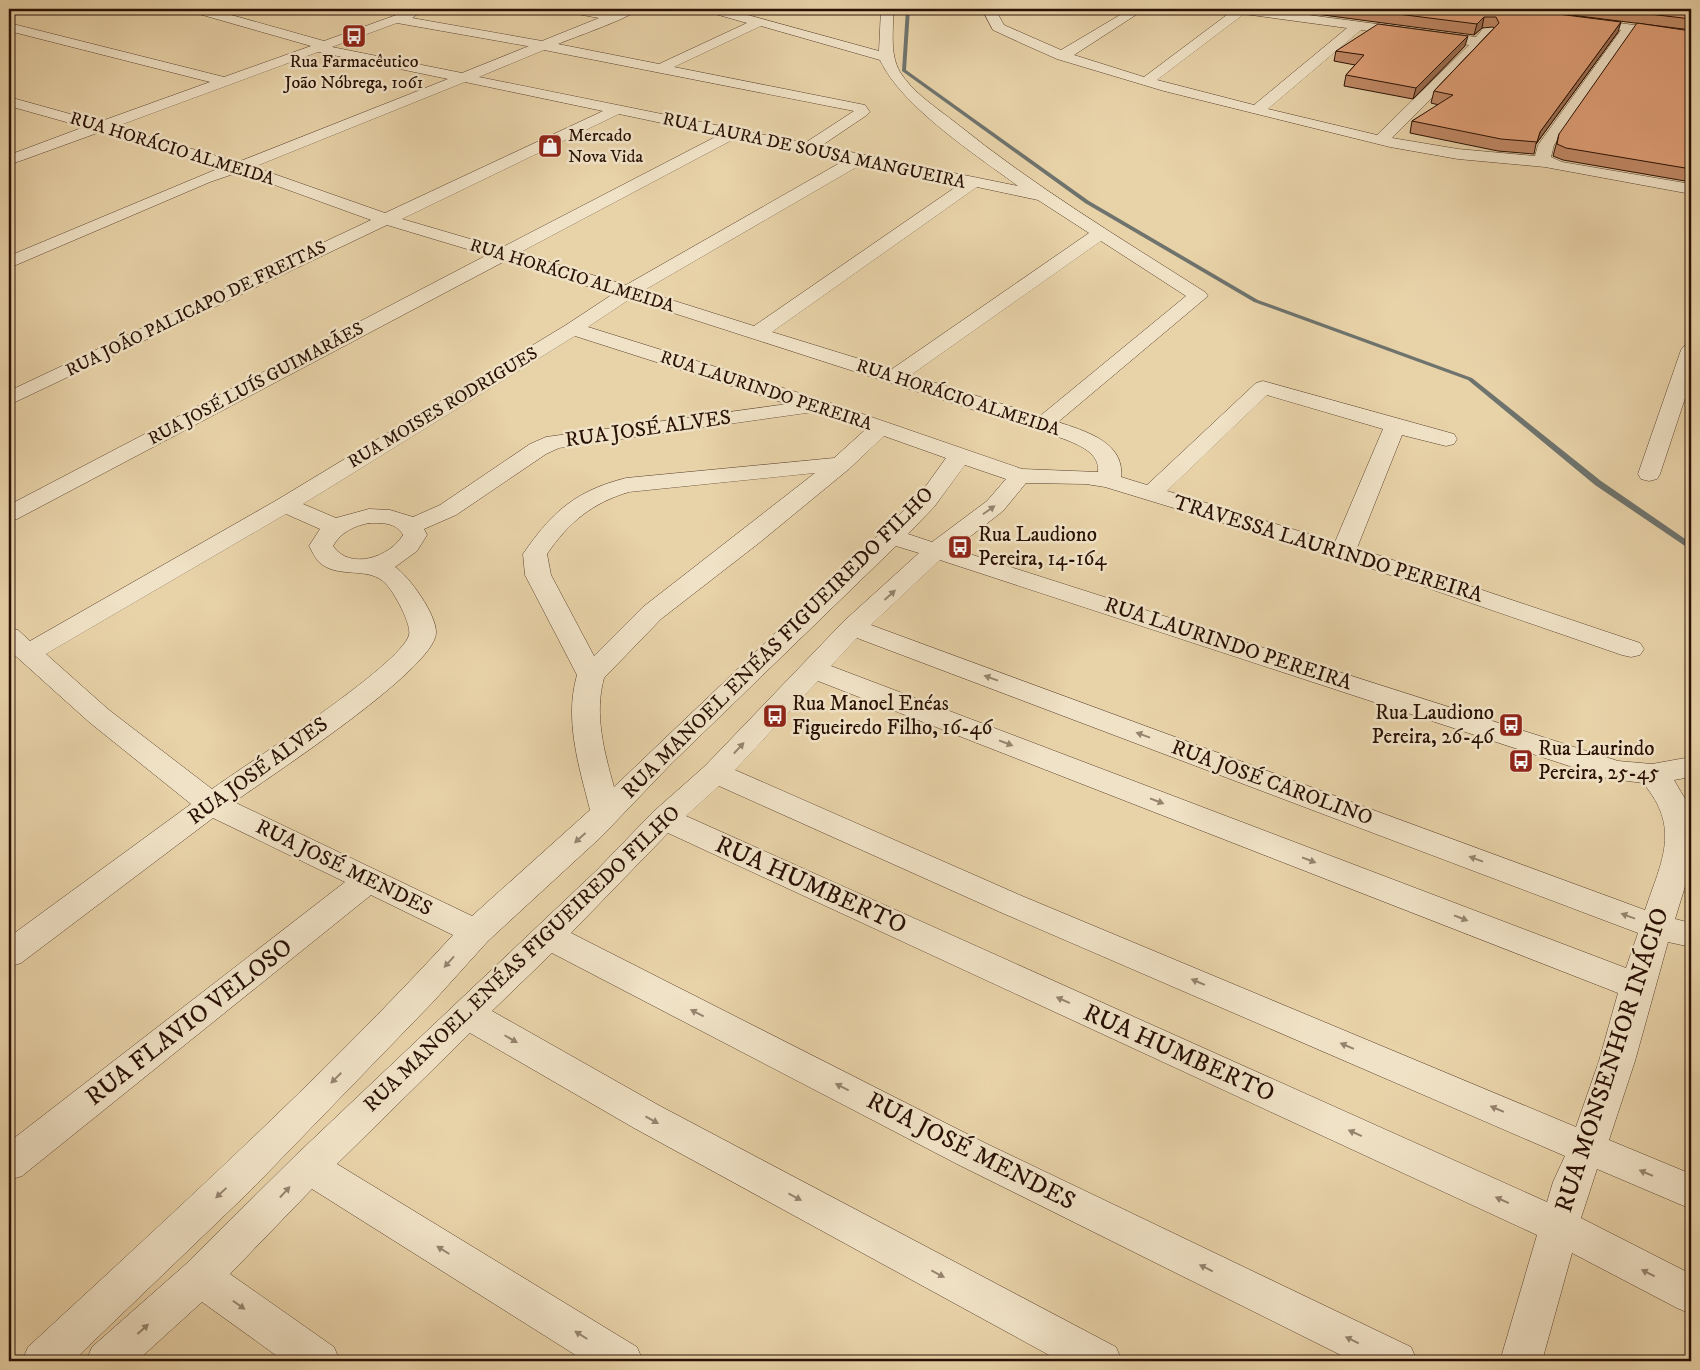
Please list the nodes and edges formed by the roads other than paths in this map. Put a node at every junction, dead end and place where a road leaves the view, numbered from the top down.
1 (197, 9) edge
2 (424, 9) edge
3 (570, 9) edge
4 (632, 9) edge
5 (713, 9) edge
6 (887, 9) edge
7 (988, 9) edge
8 (1139, 9) edge
9 (1240, 9) edge
10 (1500, 10) edge
11 (605, 13) edge
12 (1523, 14) edge
13 (396, 19) junction
14 (1572, 20) edge
15 (757, 23) junction
16 (1360, 25) junction
17 (9, 27) edge
18 (1630, 27) junction
19 (1691, 36) edge
20 (527, 42) junction
21 (1480, 42) junction
22 (320, 46) junction
23 (545, 46) junction
24 (1062, 56) junction
25 (886, 57) junction
26 (661, 68) junction
27 (455, 77) junction
28 (227, 82) junction
29 (1146, 82) junction
30 (9, 101) edge
31 (616, 110) junction
32 (1257, 110) junction
33 (101, 127) junction
34 (732, 134) junction
35 (1382, 139) junction
36 (806, 149) junction
37 (9, 160) edge
38 (857, 160) junction
39 (1547, 162) junction
40 (236, 166) junction
41 (972, 183) junction
42 (1691, 189) edge
43 (1043, 196) junction
44 (384, 220) junction
45 (1100, 234) junction
46 (503, 253) junction
47 (9, 263) edge
48 (628, 292) junction
49 (573, 329) junction
50 (757, 333) junction
51 (1691, 350) edge
52 (895, 377) junction
53 (9, 399) edge
54 (1684, 400) edge
55 (817, 406) junction
56 (1043, 424) junction
57 (1395, 426) junction
58 (879, 429) junction
59 (1446, 439) dead end
60 (959, 456) junction
61 (841, 464) junction
62 (1649, 474) dead end
63 (1020, 476) junction
64 (1109, 481) junction
65 (1150, 494) junction
66 (286, 505) junction
67 (9, 514) edge
68 (411, 526) junction
69 (336, 527) junction
70 (890, 536) junction
71 (937, 550) junction
72 (1342, 552) junction
73 (368, 566) junction
74 (853, 627) junction
75 (18, 644) edge
76 (1632, 650) dead end
77 (813, 669) junction
78 (591, 675) junction
79 (1691, 767) edge
80 (715, 773) junction
81 (1652, 774) junction
82 (211, 804) junction
83 (606, 812) junction
84 (664, 819) junction
85 (369, 880) junction
86 (1655, 926) junction
87 (476, 932) junction
88 (1691, 935) edge
89 (548, 936) junction
90 (9, 954) edge
91 (1637, 986) junction
92 (469, 1014) junction
93 (1588, 1147) junction
94 (9, 1164) edge
95 (309, 1167) junction
96 (1691, 1192) edge
97 (1558, 1226) junction
98 (200, 1277) junction
99 (1691, 1295) edge
100 (43, 1361) edge
101 (107, 1361) edge
102 (319, 1361) edge
103 (622, 1361) edge
104 (1101, 1361) edge
105 (1396, 1361) edge
106 (1521, 1361) edge

1 - 22 street, RUA LAURA DE SOUSA MANGUEIRA
2 - 13 street
3 - 11 street
4 - 11 street
5 - 15 street
6 - 25 street
7 - 24 street
8 - 24 street
9 - 16 street
9 - 29 street
10 - 12 street
10 - 21 street
11 - 20 street
11 - 23 street
13 - 20 street
13 - 22 street
14 - 18 street
15 - 25 street
15 - 26 street
16 - 21 street
16 - 32 street
17 - 28 street
18 - 19 street
18 - 39 street
20 - 23 street
20 - 27 street
21 - 35 street
22 - 27 street, RUA LAURA DE SOUSA MANGUEIRA
22 - 28 street
23 - 26 street
23 - 27 street
24 - 29 street
25 - 43 street
26 - 36 street
27 - 31 street, RUA LAURA DE SOUSA MANGUEIRA
27 - 40 street
28 - 33 street
29 - 32 street
30 - 33 street, RUA HORÁCIO ALMEIDA
31 - 34 street, RUA LAURA DE SOUSA MANGUEIRA
31 - 44 street, RUA JOÃO PALICAPO DE FREITAS
32 - 35 street
33 - 37 street
33 - 40 street, RUA HORÁCIO ALMEIDA
34 - 36 street, RUA LAURA DE SOUSA MANGUEIRA
34 - 46 street, RUA JOSÉ LUÍS GUIMARÃES
35 - 39 street
36 - 38 street, RUA LAURA DE SOUSA MANGUEIRA
38 - 41 street, RUA LAURA DE SOUSA MANGUEIRA
38 - 48 street, RUA MOISES RODRIGUES
39 - 42 street
40 - 44 street, RUA HORÁCIO ALMEIDA
40 - 47 street
41 - 43 street, RUA LAURA DE SOUSA MANGUEIRA
41 - 50 street
43 - 45 street, RUA LAURA DE SOUSA MANGUEIRA
44 - 46 street, RUA HORÁCIO ALMEIDA
44 - 53 street, RUA JOÃO PALICAPO DE FREITAS
45 - 52 street
45 - 56 street, RUA LAURA DE SOUSA MANGUEIRA
46 - 48 street, RUA HORÁCIO ALMEIDA
46 - 67 street, RUA JOSÉ LUÍS GUIMARÃES
48 - 49 street, RUA MOISES RODRIGUES
48 - 50 street, RUA HORÁCIO ALMEIDA
49 - 55 street, RUA LAURINDO PEREIRA
49 - 66 street, RUA MOISES RODRIGUES
50 - 52 street, RUA HORÁCIO ALMEIDA
51 - 54 street
52 - 56 street, RUA HORÁCIO ALMEIDA
54 - 62 street
55 - 58 street, RUA LAURINDO PEREIRA
55 - 68 street, RUA JOSÉ ALVES
56 - 64 street, RUA HORÁCIO ALMEIDA
57 - 59 street
57 - 65 street
57 - 72 street
58 - 60 street, RUA LAURINDO PEREIRA
58 - 61 street
60 - 63 street
60 - 70 street, RUA MANOEL ENÉAS FIGUEIREDO FILHO
61 - 78 street
61 - 78 street
63 - 64 street, TRAVESSA LAURINDO PEREIRA
71 -> 63 street, RUA MANOEL ENÉAS FIGUEIREDO FILHO
64 - 65 street, TRAVESSA LAURINDO PEREIRA
65 - 72 street, TRAVESSA LAURINDO PEREIRA
66 - 69 street
66 - 75 street, RUA MOISES RODRIGUES
68 - 69 street
68 - 73 street
69 - 73 street
70 - 71 street, RUA LAURINDO PEREIRA
70 - 83 street, RUA MANOEL ENÉAS FIGUEIREDO FILHO
74 -> 71 street, RUA MANOEL ENÉAS FIGUEIREDO FILHO
71 - 81 street, RUA LAURINDO PEREIRA
72 - 76 street, TRAVESSA LAURINDO PEREIRA
73 - 82 street, RUA JOSÉ ALVES
74 - 77 street, RUA MANOEL ENÉAS FIGUEIREDO FILHO
86 -> 74 street, RUA JOSÉ CAROLINO
75 - 82 street, RUA JOSÉ MENDES
80 -> 77 street, RUA MANOEL ENÉAS FIGUEIREDO FILHO
77 -> 91 street
78 - 83 street
79 - 81 street
80 - 84 street, RUA MANOEL ENÉAS FIGUEIREDO FILHO
93 -> 80 street
81 - 86 street, RUA MONSENHOR INÁCIO
82 - 85 street, RUA JOSÉ MENDES
82 - 90 street, RUA JOSÉ ALVES
83 -> 87 street, RUA MANOEL ENÉAS FIGUEIREDO FILHO
84 - 89 street, RUA MANOEL ENÉAS FIGUEIREDO FILHO
97 -> 84 street, RUA HUMBERTO
85 - 87 street, RUA JOSÉ MENDES
85 - 94 street, RUA FLAVIO VELOSO
86 - 88 street, RUA JOSÉ CAROLINO
86 - 91 street, RUA MONSENHOR INÁCIO
87 -> 100 street, RUA MANOEL ENÉAS FIGUEIREDO FILHO
89 - 92 street, RUA MANOEL ENÉAS FIGUEIREDO FILHO
105 -> 89 street, RUA JOSÉ MENDES
91 - 93 street, RUA MONSENHOR INÁCIO
92 - 95 street, RUA MANOEL ENÉAS FIGUEIREDO FILHO
92 -> 104 street
96 -> 93 street
93 - 97 street, RUA MONSENHOR INÁCIO
98 -> 95 street, RUA MANOEL ENÉAS FIGUEIREDO FILHO
103 -> 95 street
99 -> 97 street, RUA HUMBERTO
97 - 106 street, RUA MONSENHOR INÁCIO
101 -> 98 street, RUA MANOEL ENÉAS FIGUEIREDO FILHO
98 -> 102 street

